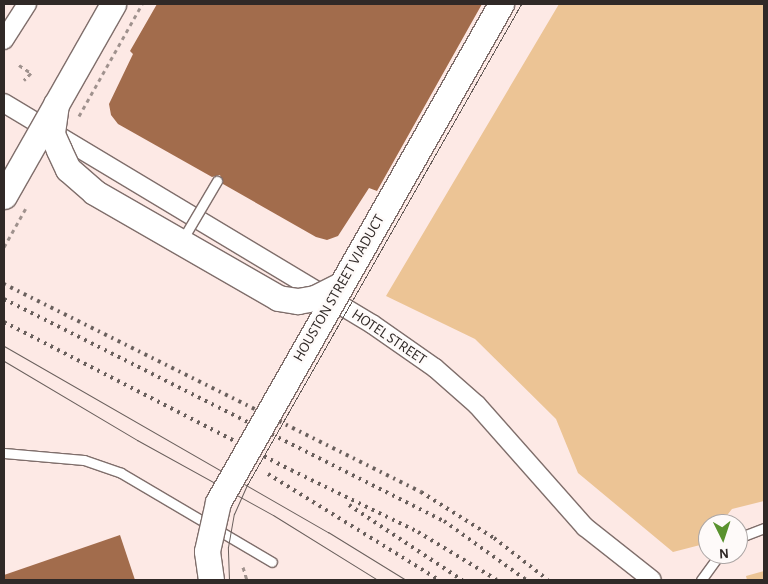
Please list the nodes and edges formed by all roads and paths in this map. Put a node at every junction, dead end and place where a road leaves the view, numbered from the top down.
1 (27, 4) edge
2 (113, 4) edge
3 (501, 4) edge
4 (4, 40) edge
5 (19, 65) dead end
6 (24, 80) dead end
7 (4, 103) edge
8 (56, 104) junction
9 (217, 180) dead end
10 (4, 196) edge
11 (181, 242) junction
12 (340, 285) junction
13 (4, 453) edge
14 (764, 528) edge
15 (748, 534) edge
16 (272, 562) dead end
17 (713, 564) edge
18 (243, 567) dead end
19 (211, 580) edge
20 (247, 580) edge
21 (652, 580) edge
22 (701, 580) edge

1 - 4 street
2 - 8 main road, bridge
3 - 12 main road, HOUSTON STREET VIADUCT, bridge
5 - 6 path
7 - 21 street, HOTEL STREET
8 - 10 main road, bridge
8 - 11 main road, bridge
9 - 11 lane, bridge
11 - 12 main road, bridge
12 - 19 main road, HOUSTON STREET VIADUCT, bridge
13 - 16 lane
14 - 15 lane
17 - 22 lane
18 - 20 path

